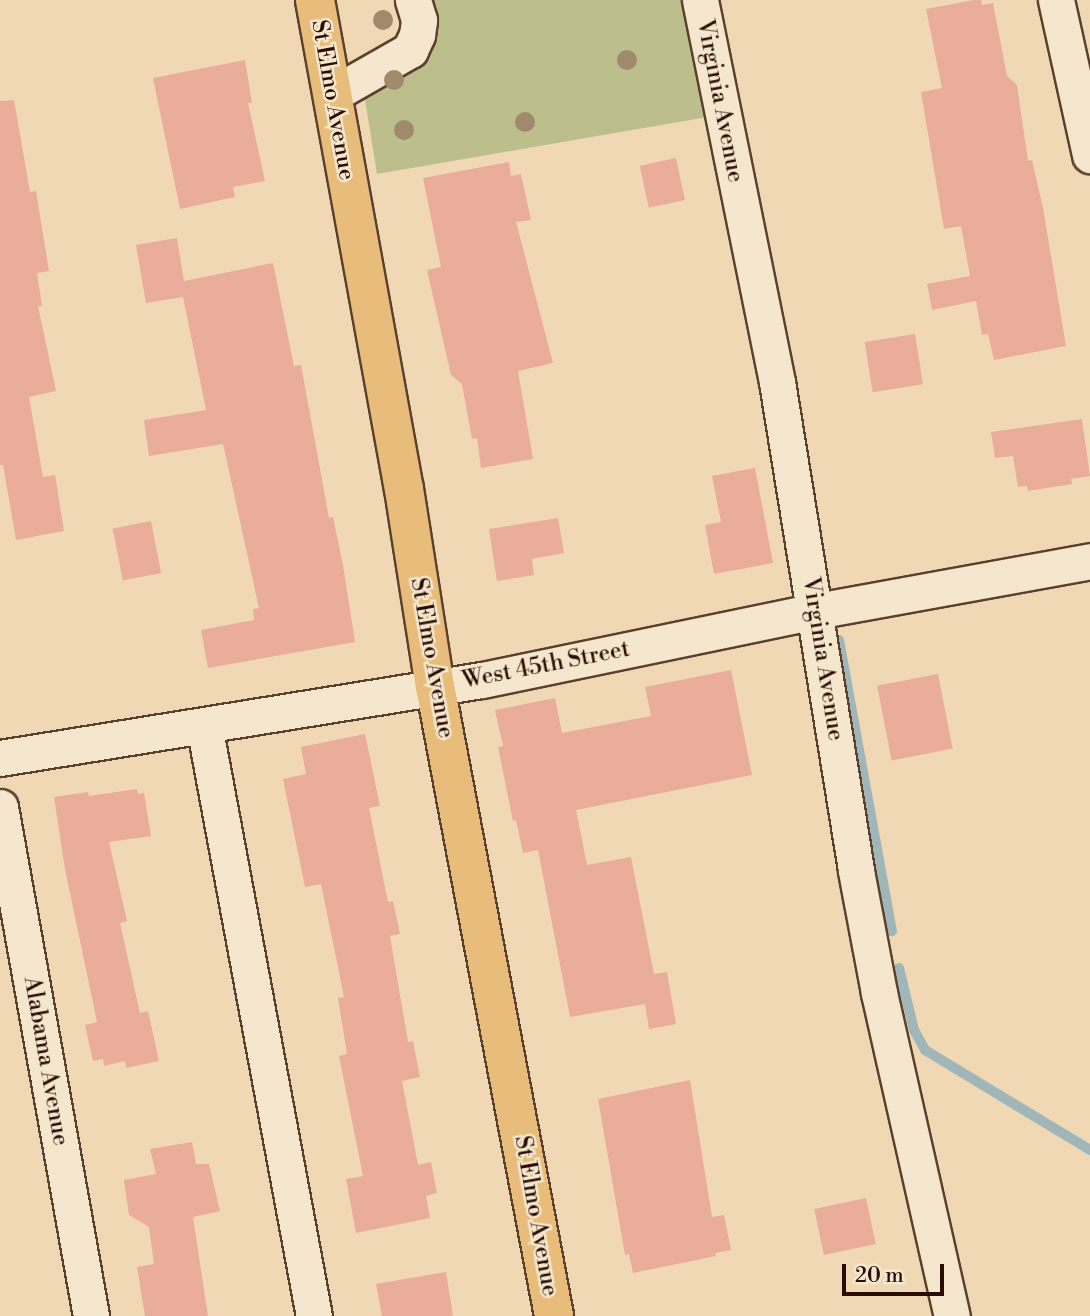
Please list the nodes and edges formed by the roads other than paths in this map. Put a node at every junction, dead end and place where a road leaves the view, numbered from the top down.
1 (315, 0) edge
2 (413, 0) edge
3 (700, 0) edge
4 (1056, 0) edge
5 (333, 94) junction
6 (1090, 155) edge
7 (1090, 561) edge
8 (816, 611) junction
9 (435, 686) junction
10 (204, 725) junction
11 (0, 758) edge
12 (0, 807) edge
13 (91, 1316) edge
14 (314, 1316) edge
15 (554, 1316) edge
16 (952, 1316) edge

1 - 5 main road, St Elmo Avenue
2 - 5 street
3 - 8 street, Virginia Avenue
4 - 6 street
5 - 9 main road, St Elmo Avenue
7 - 8 street, West 45th Street
8 - 9 street, West 45th Street
8 - 16 street, Virginia Avenue
9 - 10 street, West 45th Street
9 - 15 main road, St Elmo Avenue
10 - 11 street, West 45th Street
10 - 14 street
12 - 13 street, Alabama Avenue

